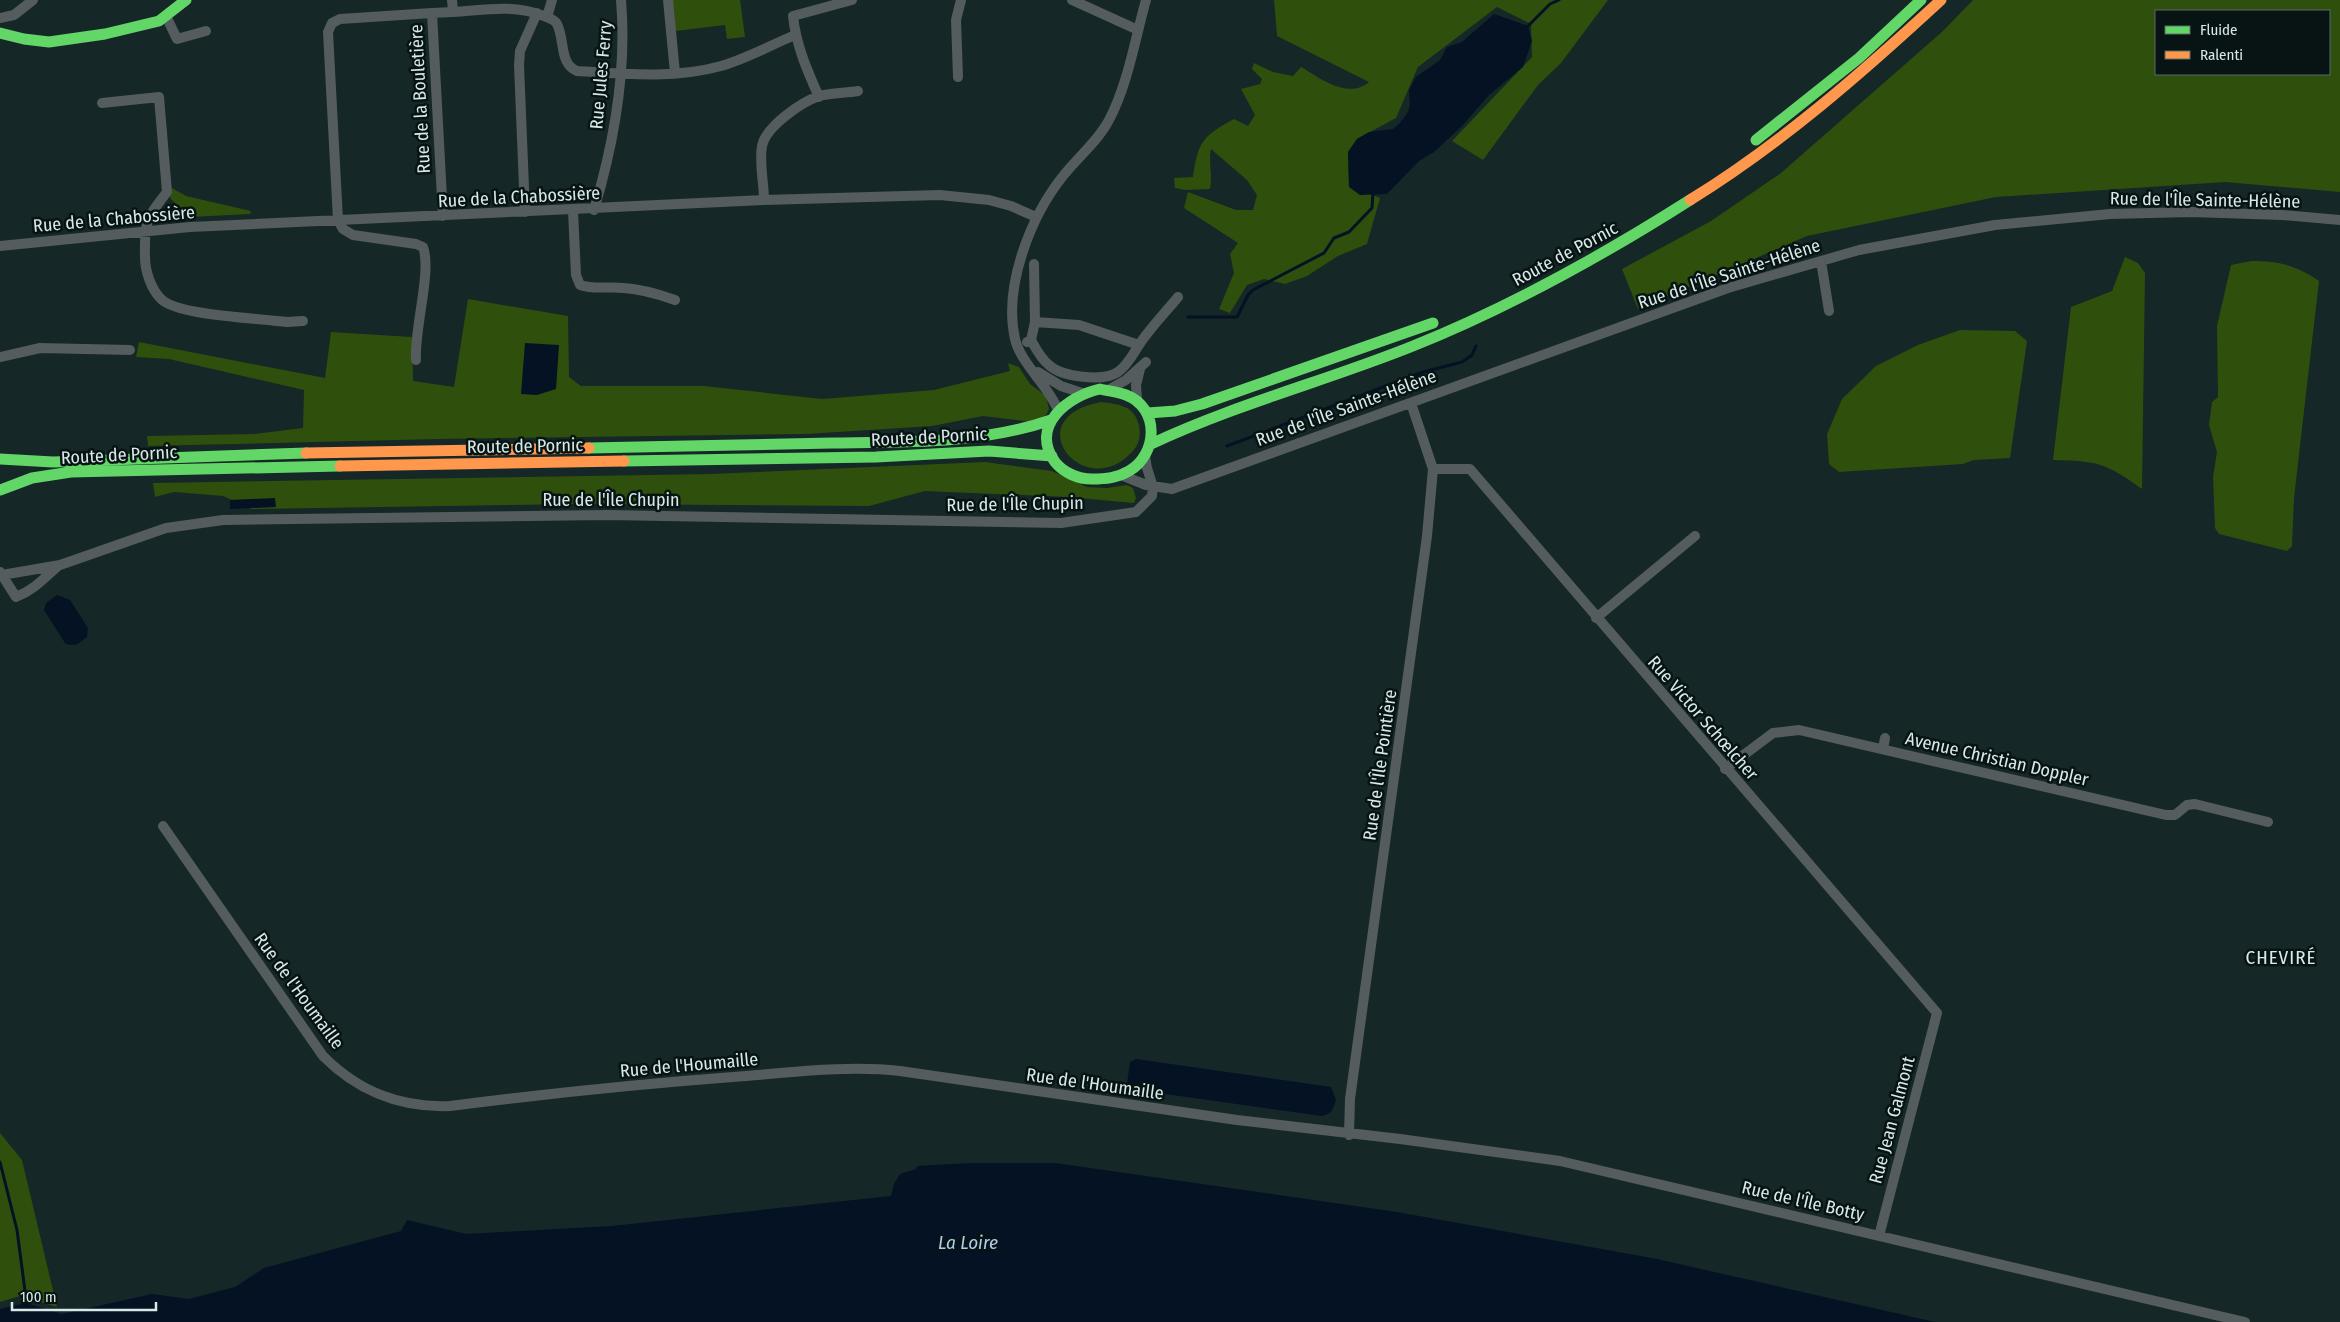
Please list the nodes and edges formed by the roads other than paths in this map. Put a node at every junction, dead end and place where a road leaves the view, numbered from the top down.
1 (34, 0) edge
2 (186, 0) edge
3 (452, 0) edge
4 (552, 0) edge
5 (621, 0) edge
6 (668, 0) edge
7 (852, 0) edge
8 (961, 0) edge
9 (1072, 0) edge
10 (1146, 0) edge
11 (1922, 0) edge
12 (1941, 0) edge
13 (453, 12) junction
14 (432, 14) junction
15 (542, 15) junction
16 (166, 16) junction
17 (0, 18) edge
18 (1138, 30) junction
19 (206, 31) dead end
20 (0, 33) edge
21 (795, 35) junction
22 (675, 73) junction
23 (620, 74) junction
24 (958, 77) dead end
25 (858, 91) dead end
26 (818, 97) junction
27 (102, 103) dead end
28 (1743, 150) dead end
29 (1729, 160) dead end
30 (764, 200) junction
31 (594, 210) junction
32 (573, 211) junction
33 (525, 212) junction
34 (443, 216) junction
35 (1036, 217) junction
36 (338, 220) junction
37 (2340, 220) edge
38 (146, 231) junction
39 (0, 246) edge
40 (1821, 261) junction
41 (1034, 264) dead end
42 (1178, 297) dead end
43 (1490, 299) dead end
44 (675, 300) dead end
45 (1829, 311) dead end
46 (1440, 320) dead end
47 (303, 321) dead end
48 (1035, 322) junction
49 (1031, 340) junction
50 (1139, 344) junction
51 (1017, 345) junction
52 (130, 350) dead end
53 (0, 358) edge
54 (416, 360) dead end
55 (1032, 368) junction
56 (1108, 390) junction
57 (1082, 393) junction
58 (1136, 399) junction
59 (1411, 403) junction
60 (1058, 410) junction
61 (1148, 413) junction
62 (1051, 420) junction
63 (1151, 444) junction
64 (1052, 456) junction
65 (1146, 456) junction
66 (0, 459) edge
67 (1433, 468) junction
68 (1121, 475) junction
69 (1153, 487) junction
70 (0, 490) edge
71 (1696, 536) dead end
72 (60, 565) junction
73 (1, 573) edge
74 (1596, 618) junction
75 (1885, 738) dead end
76 (1883, 749) junction
77 (1726, 769) junction
78 (2191, 794) dead end
79 (2187, 804) junction
80 (2268, 822) dead end
81 (163, 826) dead end
82 (1937, 1013) joint
83 (1349, 1135) junction
84 (1879, 1236) junction
85 (2245, 1322) edge

1 - 17 street
2 - 16 main road
3 - 13 street
4 - 15 street
5 - 23 street, Rue Jules Ferry
6 - 22 street
7 - 21 street
8 - 24 street
9 - 18 street
10 - 18 street
11 - 28 main road
12 - 63 main road, Route de Pornic
13 - 14 street, Rue de la Bouletière
13 - 15 street, Rue de la Bouletière
14 - 34 street, Rue de la Bouletière
14 - 36 street
15 - 23 street
15 - 33 street
16 - 19 street
16 - 20 main road
18 - 35 street
21 - 22 street
21 - 26 street
22 - 23 street
23 - 31 street, Rue Jules Ferry
25 - 26 street
26 - 30 street
27 - 38 street
29 - 43 main road, Route de Pornic
30 - 31 street, Rue de la Chabossière
30 - 35 street, Rue de la Chabossière
31 - 32 street, Rue de la Chabossière
32 - 33 street, Rue de la Chabossière
32 - 44 street
33 - 34 street, Rue de la Chabossière
34 - 36 street, Rue de la Chabossière
35 - 51 street
36 - 38 street, Rue de la Chabossière
36 - 54 street
37 - 40 street, Rue de l'Île Sainte-Hélène
38 - 39 street, Rue de la Chabossière
38 - 47 street
40 - 45 street
40 - 59 street, Rue de l'Île Sainte-Hélène
41 - 48 street
42 - 50 street
46 - 61 main road
48 - 49 street
48 - 50 street
49 - 50 street
49 - 51 street
51 - 55 street
52 - 53 street
55 - 57 street
55 - 60 street
56 - 57 main road
56 - 58 main road
56 - 58 street
57 - 60 main road
58 - 61 main road
59 - 67 street, Rue de l'Île Pointière
59 - 69 street, Rue de l'Île Sainte-Hélène
60 - 62 main road
61 - 63 main road
62 - 64 main road
62 - 66 main road, Route de Pornic
63 - 65 main road
64 - 68 main road
64 - 70 main road, Route de Pornic
65 - 68 main road
65 - 69 street
67 - 74 street, Rue Victor Schœlcher
67 - 83 street, Rue de l'Île Pointière
68 - 69 street
69 - 72 street, Rue de l'Île Chupin
71 - 74 street
72 - 73 street, Rue de l'Île Chupin
72 - 73 street, Rue de l'Île Chupin
74 - 77 street, Rue Victor Schœlcher
75 - 76 street
76 - 77 street, Avenue Christian Doppler
76 - 79 street, Avenue Christian Doppler
77 - 82 street, Rue Victor Schœlcher
78 - 79 street
79 - 80 street
81 - 83 street, Rue de l'Houmaille
82 - 84 street, Rue Jean Galmont
83 - 84 street, Rue de l'Île Botty
84 - 85 street, Rue de l'Île Botty

